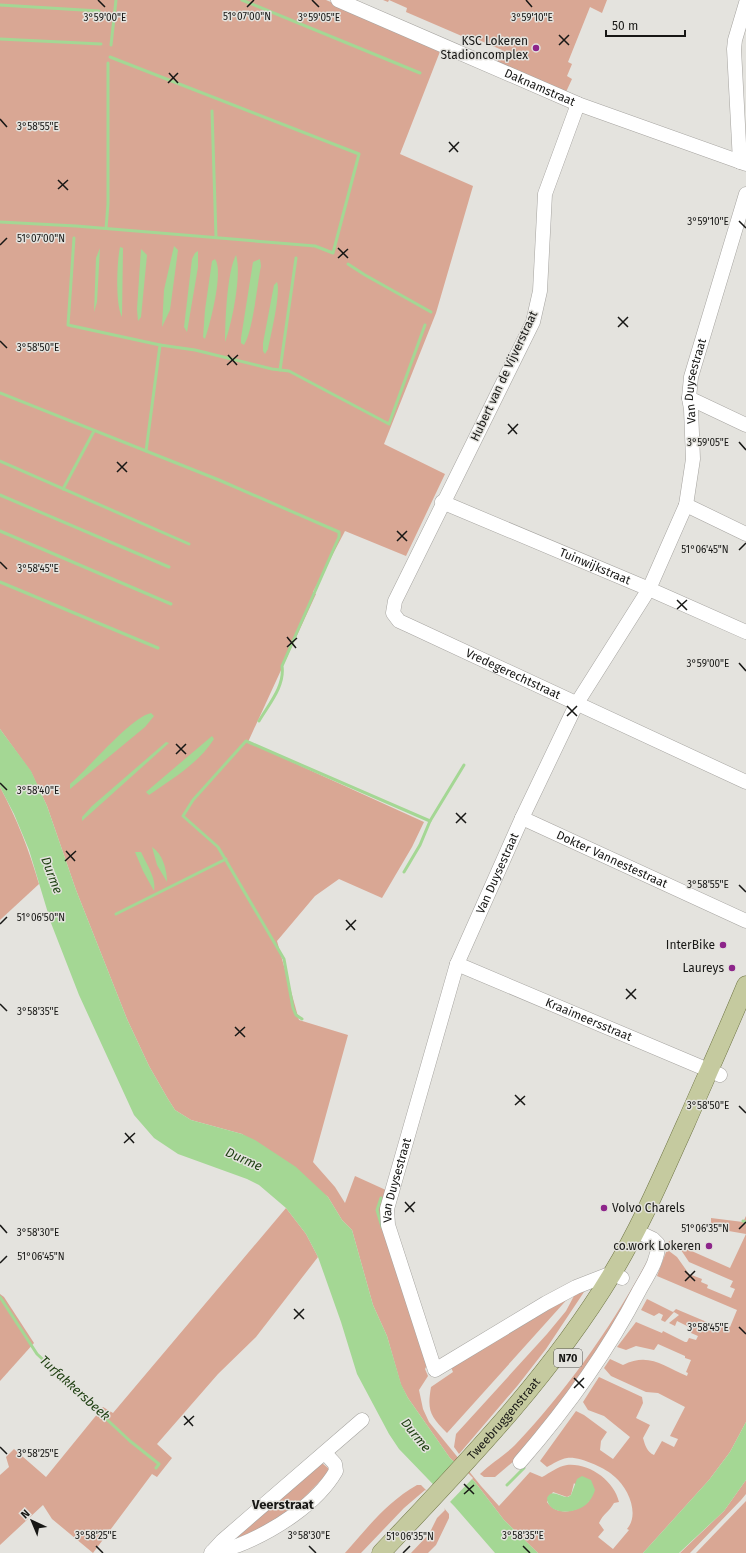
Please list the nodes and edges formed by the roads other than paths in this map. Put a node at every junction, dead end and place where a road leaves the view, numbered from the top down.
1 (338, 0) edge
2 (746, 3) edge
3 (578, 104) junction
4 (743, 163) edge
5 (746, 194) edge
6 (689, 398) junction
7 (746, 425) edge
8 (442, 502) junction
9 (686, 505) junction
10 (746, 534) edge
11 (649, 589) junction
12 (393, 613) joint
13 (746, 632) edge
14 (577, 703) junction
15 (746, 782) edge
16 (522, 818) junction
17 (746, 921) edge
18 (457, 964) junction
19 (746, 985) edge
20 (746, 1014) edge
21 (714, 1073) junction
22 (641, 1233) junction
23 (617, 1276) junction
24 (362, 1420) dead end
25 (325, 1453) junction
26 (520, 1462) dead end
27 (436, 1501) junction
28 (211, 1552) edge
29 (381, 1553) edge
30 (392, 1553) edge

1 - 3 street, Daknamstraat
2 - 4 street
3 - 4 street, Daknamstraat
3 - 8 street, Hubert van de Vijverstraat
5 - 6 street, Van Duysestraat
6 - 7 street
6 - 9 street, Van Duysestraat
8 - 11 street, Tuinwijkstraat
8 - 12 street, Hubert van de Vijverstraat
9 - 10 street
9 - 11 street, Van Duysestraat
11 - 13 street, Tuinwijkstraat
11 - 14 street, Van Duysestraat
12 - 14 street, Vredegerechtstraat
14 - 15 street, Vredegerechtstraat
14 - 16 street, Van Duysestraat
16 - 17 street, Dokter Vannestestraat
16 - 18 street, Van Duysestraat
18 - 21 street, Kraaimeersstraat
18 - 23 street, Van Duysestraat
19 - 21 main road, Tweebruggenstraat / N70
20 - 21 main road, Tweebruggenstraat / N70
21 - 22 main road, Tweebruggenstraat / N70
22 - 23 main road, Tweebruggenstraat / N70
22 - 26 street
23 - 27 main road, Tweebruggenstraat / N70
24 - 25 street
25 - 28 street
25 - 28 street
27 - 29 main road, Tweebruggenstraat / N70
27 - 30 main road, Tweebruggenstraat / N70

